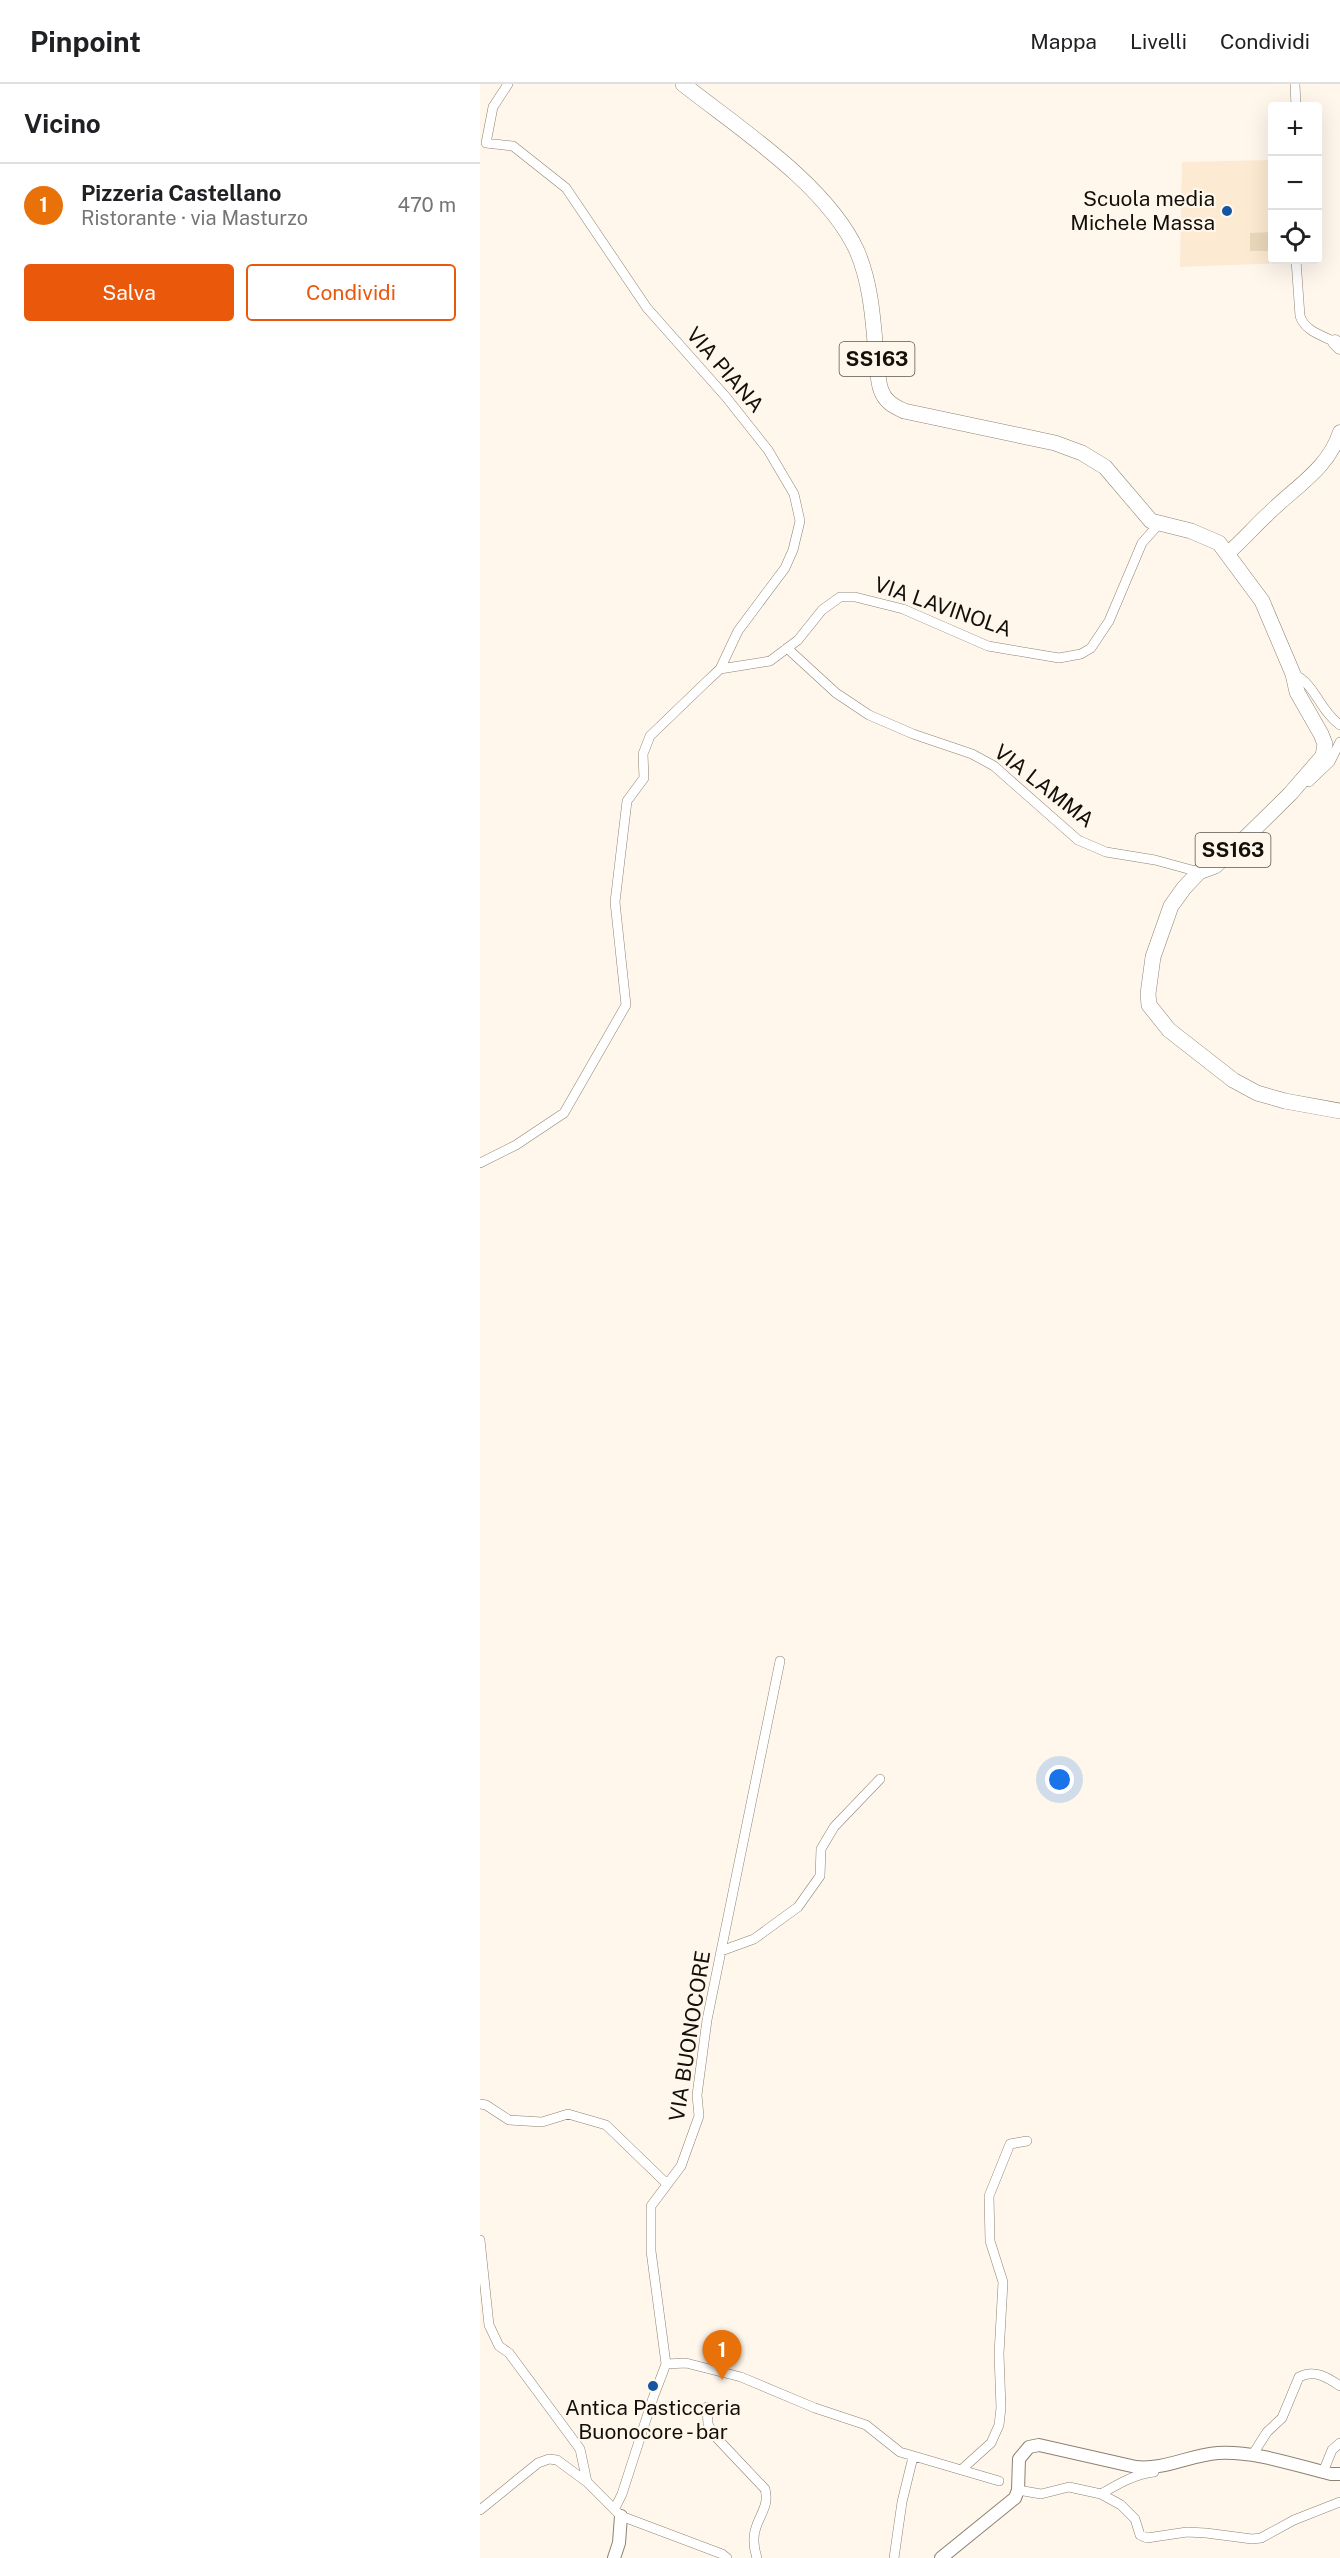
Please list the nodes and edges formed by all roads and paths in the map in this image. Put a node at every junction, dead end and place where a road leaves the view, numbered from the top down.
1 (508, 84) edge
2 (683, 84) edge
3 (1295, 84) edge
4 (1296, 102) edge
5 (483, 145) edge
6 (1296, 264) edge
7 (1338, 344) edge
8 (1340, 432) edge
9 (1159, 524) junction
10 (1228, 553) junction
11 (787, 648) junction
12 (720, 669) junction
13 (1293, 674) junction
14 (1340, 725) edge
15 (1340, 742) edge
16 (1295, 789) junction
17 (1199, 872) junction
18 (1340, 1112) edge
19 (480, 1163) edge
20 (780, 1661) dead end
21 (880, 1779) dead end
22 (721, 1951) junction
23 (480, 2104) edge
24 (1027, 2142) dead end
25 (666, 2183) junction
26 (480, 2240) edge
27 (666, 2364) junction
28 (1340, 2386) edge
29 (707, 2407) dead end
30 (1340, 2444) edge
31 (1253, 2454) junction
32 (1195, 2456) junction
33 (913, 2457) junction
34 (961, 2470) junction
35 (1323, 2472) junction
36 (1340, 2474) edge
37 (999, 2481) dead end
38 (587, 2482) junction
39 (1018, 2490) junction
40 (1101, 2494) junction
41 (1340, 2502) edge
42 (480, 2510) edge
43 (618, 2512) junction
44 (614, 2558) edge
45 (727, 2558) edge
46 (757, 2558) edge
47 (894, 2558) edge
48 (941, 2558) edge

1 - 5 street
2 - 9 main road, SS163
3 - 4 street
5 - 12 street, VIA PIANA
6 - 7 street
8 - 10 main road
9 - 10 main road, SS163
9 - 11 street, VIA LAVINOLA
10 - 13 main road, SS163
11 - 12 street, VIA LAVINOLA
11 - 17 street, VIA LAMMA
12 - 19 street
13 - 14 street
13 - 16 main road, SS163
15 - 16 street
16 - 17 main road, SS163
17 - 18 main road, SS163
20 - 22 street, VIA BUONOCORE
21 - 22 street
22 - 25 street, VIA BUONOCORE
23 - 25 street
24 - 34 street
25 - 27 street, VIA BUONOCORE
26 - 38 street
27 - 33 street
27 - 43 street, VIA BUONOCORE
28 - 31 street
29 - 46 street
30 - 35 street
31 - 32 street
31 - 35 street
32 - 39 street
32 - 40 street
33 - 34 street
33 - 47 street
34 - 37 street
35 - 36 street
38 - 42 street
38 - 43 street
39 - 40 street
39 - 48 street
40 - 41 street
43 - 44 street
43 - 45 street

